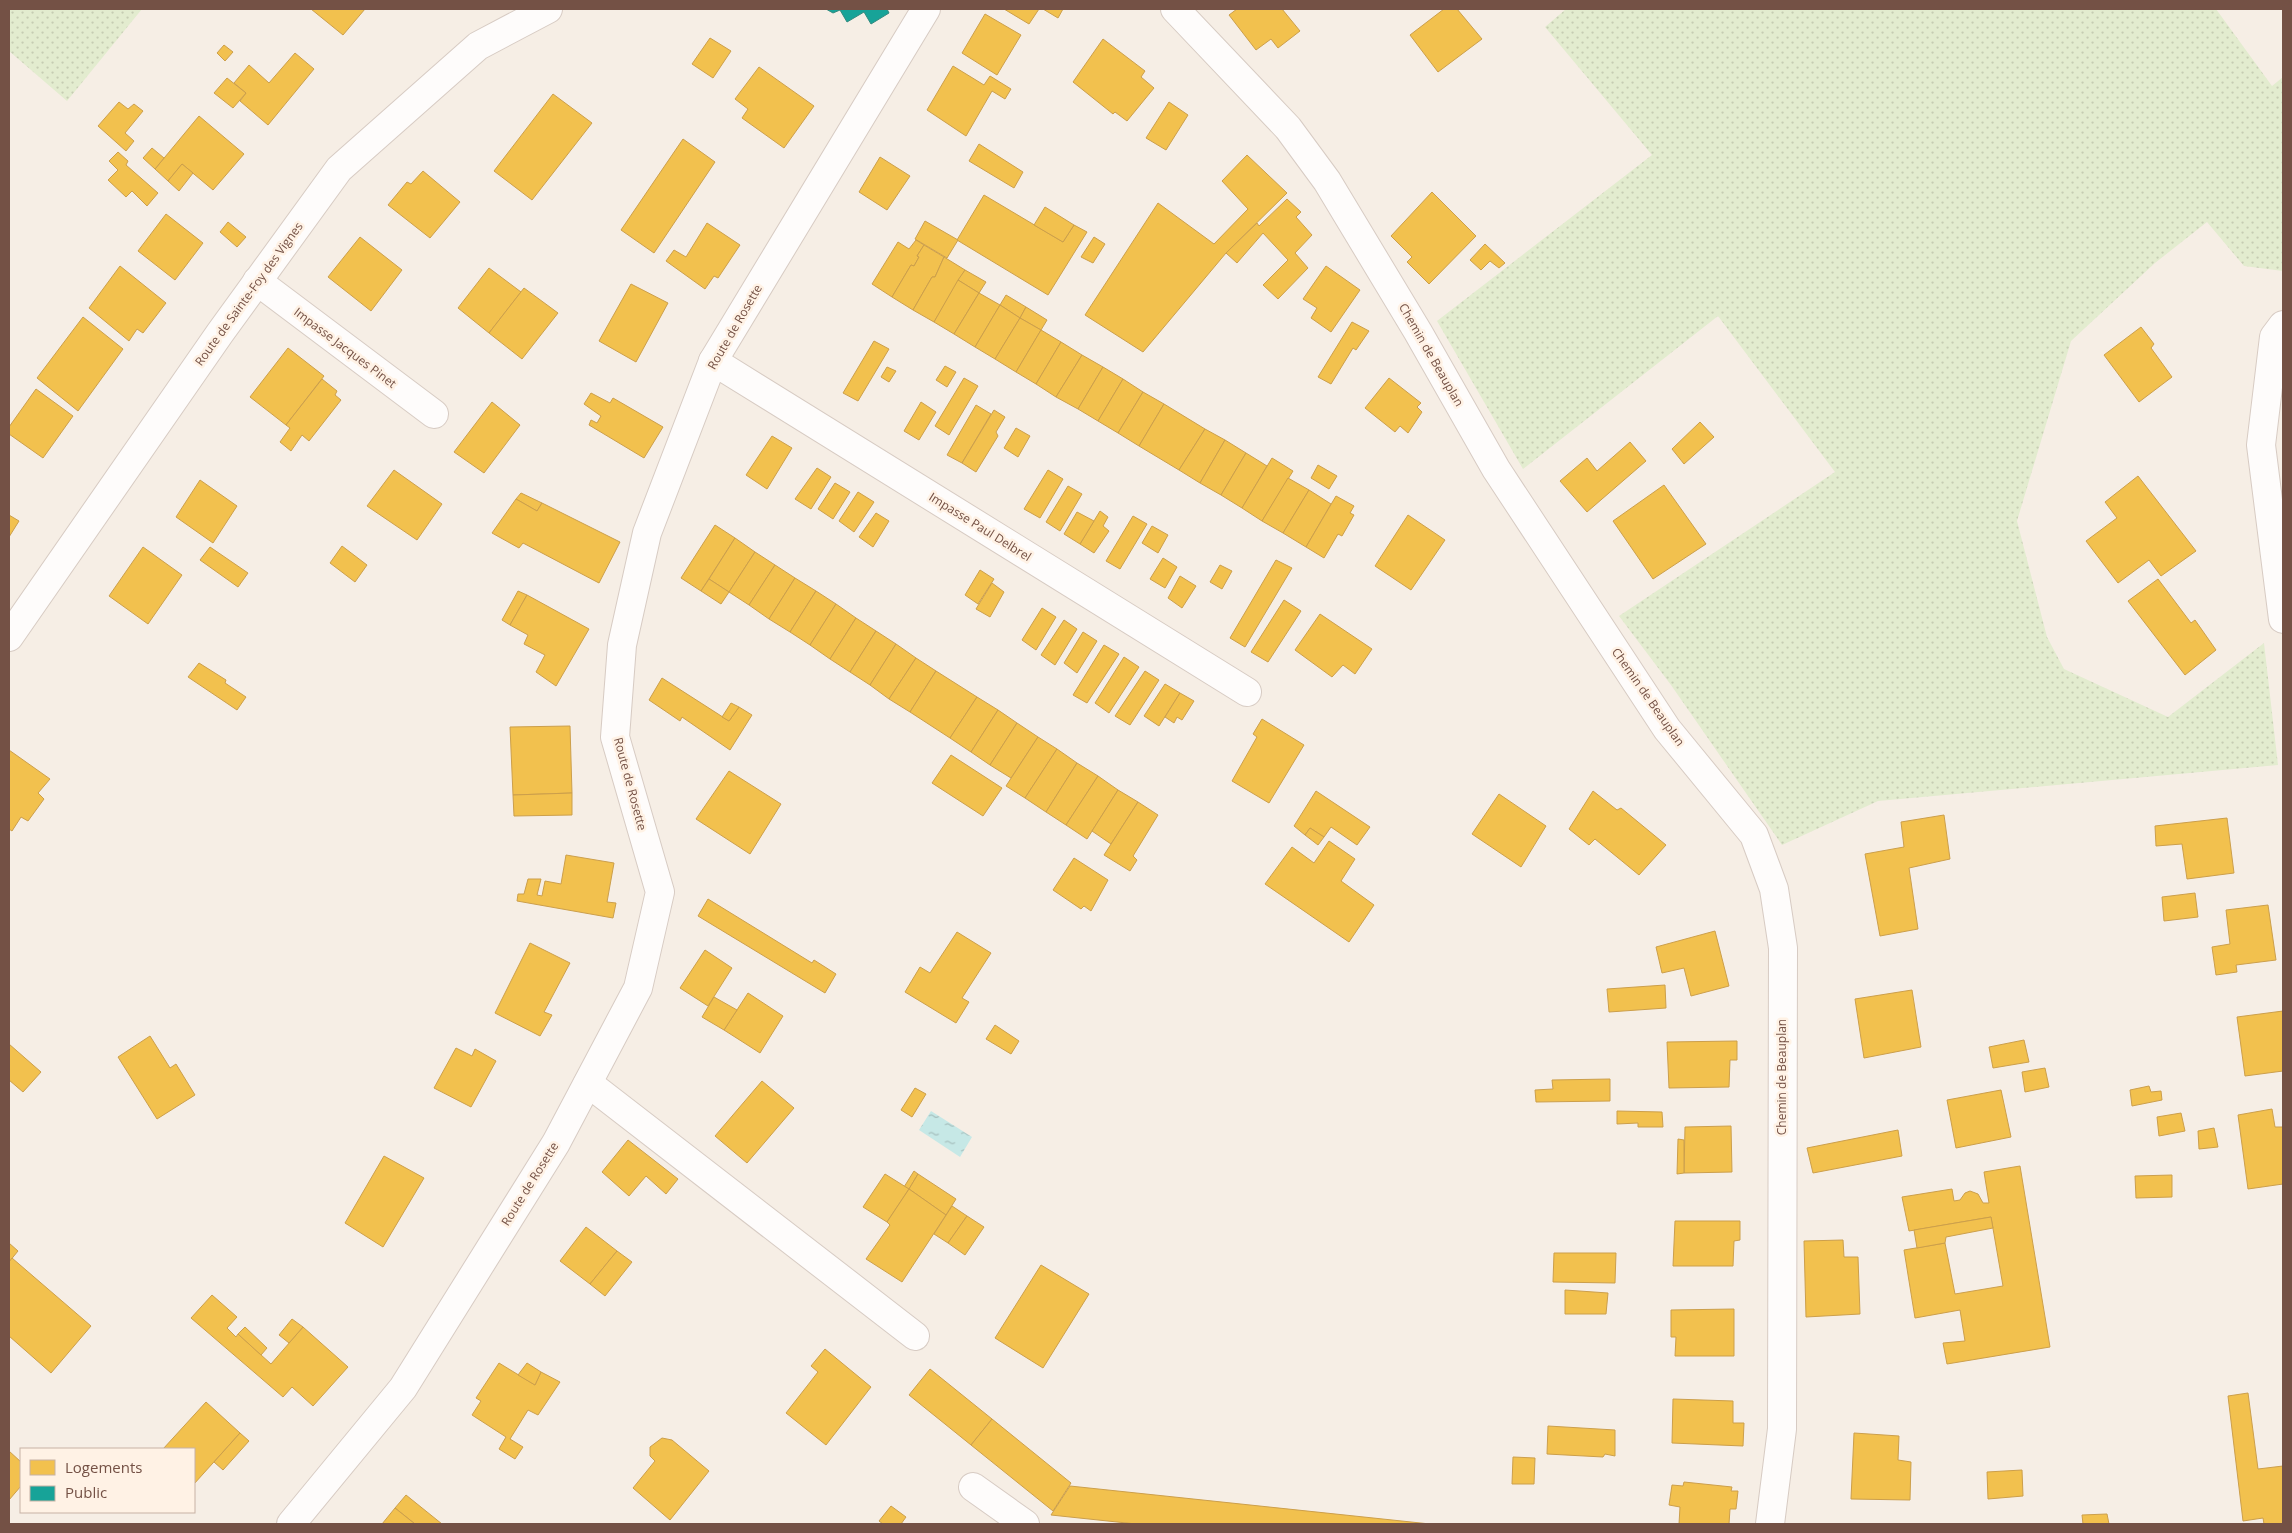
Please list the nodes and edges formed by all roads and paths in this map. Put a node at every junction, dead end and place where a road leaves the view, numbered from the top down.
1 (548, 9) edge
2 (926, 9) edge
3 (1174, 9) edge
4 (257, 282) junction
5 (2283, 325) edge
6 (714, 361) junction
7 (434, 414) dead end
8 (2283, 619) edge
9 (9, 638) edge
10 (1247, 692) dead end
11 (588, 1083) junction
12 (915, 1336) dead end
13 (973, 1487) dead end
14 (291, 1524) edge
15 (1025, 1524) edge
16 (1770, 1524) edge

1 - 4 street, Route de Sainte-Foy des Vignes
2 - 6 street, Route de Rosette
3 - 16 street, Chemin de Beauplan
4 - 7 street, Impasse Jacques Pinet
4 - 9 street, Route de Sainte-Foy des Vignes
5 - 8 street
6 - 10 street, Impasse Paul Delbrel
6 - 11 street, Route de Rosette
11 - 12 street
11 - 14 street, Route de Rosette
13 - 15 street

